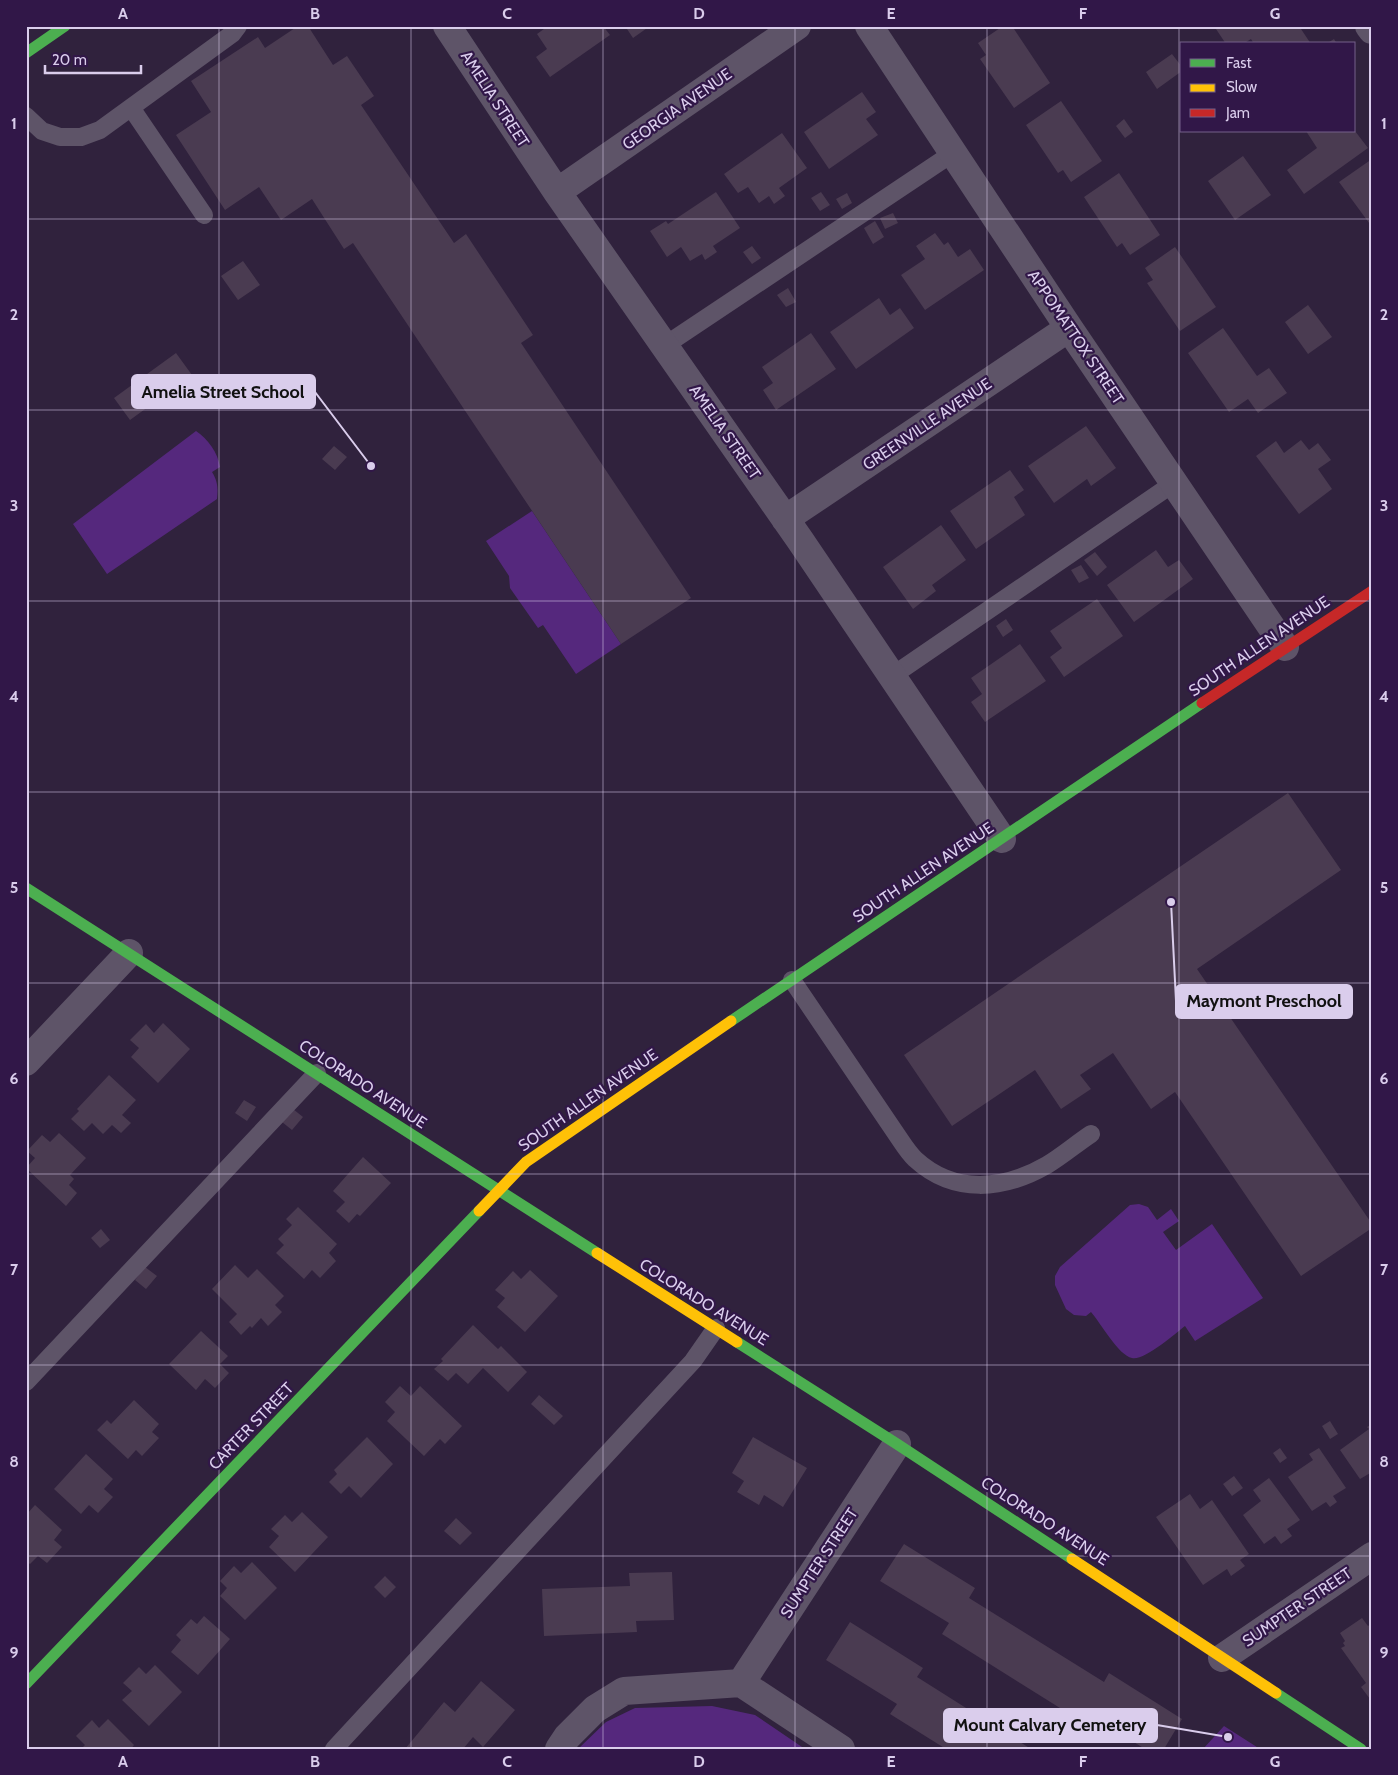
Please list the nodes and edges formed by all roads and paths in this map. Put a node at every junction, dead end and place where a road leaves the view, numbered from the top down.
1 (65, 26) edge
2 (238, 26) edge
3 (797, 26) edge
4 (869, 26) edge
5 (1369, 26) edge
6 (455, 29) edge
7 (1372, 30) edge
8 (26, 53) edge
9 (132, 108) junction
10 (26, 116) edge
11 (952, 153) junction
12 (557, 192) junction
13 (204, 215) dead end
14 (1069, 328) junction
15 (664, 346) junction
16 (1174, 483) junction
17 (785, 519) junction
18 (1372, 591) edge
19 (1285, 647) junction
20 (892, 676) junction
21 (1002, 839) junction
22 (26, 888) edge
23 (129, 953) junction
24 (792, 980) junction
25 (26, 1062) edge
26 (317, 1073) junction
27 (1090, 1134) dead end
28 (499, 1190) junction
29 (716, 1328) junction
30 (26, 1382) edge
31 (898, 1444) junction
32 (1372, 1556) edge
33 (1222, 1658) junction
34 (741, 1683) junction
35 (26, 1684) edge
36 (334, 1749) edge
37 (559, 1749) edge
38 (841, 1749) edge
39 (1361, 1749) edge

1 - 8 street
2 - 9 lane
3 - 12 street, GEORGIA AVENUE
4 - 11 street, APPOMATTOX STREET
5 - 7 street
6 - 12 street, AMELIA STREET
9 - 10 lane
9 - 13 lane
11 - 14 street, APPOMATTOX STREET
11 - 15 lane
12 - 15 street, AMELIA STREET
14 - 16 street, APPOMATTOX STREET
14 - 17 street, GREENVILLE AVENUE
15 - 17 street, AMELIA STREET
16 - 19 street, APPOMATTOX STREET
16 - 20 lane
17 - 20 street, AMELIA STREET
18 - 19 street, SOUTH ALLEN AVENUE
19 - 21 street, SOUTH ALLEN AVENUE
20 - 21 street, AMELIA STREET
21 - 24 street, SOUTH ALLEN AVENUE
22 - 23 street, COLORADO AVENUE
23 - 25 street
23 - 26 street, COLORADO AVENUE
24 - 27 lane
24 - 28 street, SOUTH ALLEN AVENUE
26 - 28 street, COLORADO AVENUE
26 - 30 lane
28 - 29 street, COLORADO AVENUE
28 - 35 street, CARTER STREET
29 - 31 street, COLORADO AVENUE
29 - 36 lane
31 - 33 street, COLORADO AVENUE
31 - 34 street, SUMPTER STREET
32 - 33 street, SUMPTER STREET
33 - 39 street, COLORADO AVENUE
34 - 37 street
34 - 38 street

